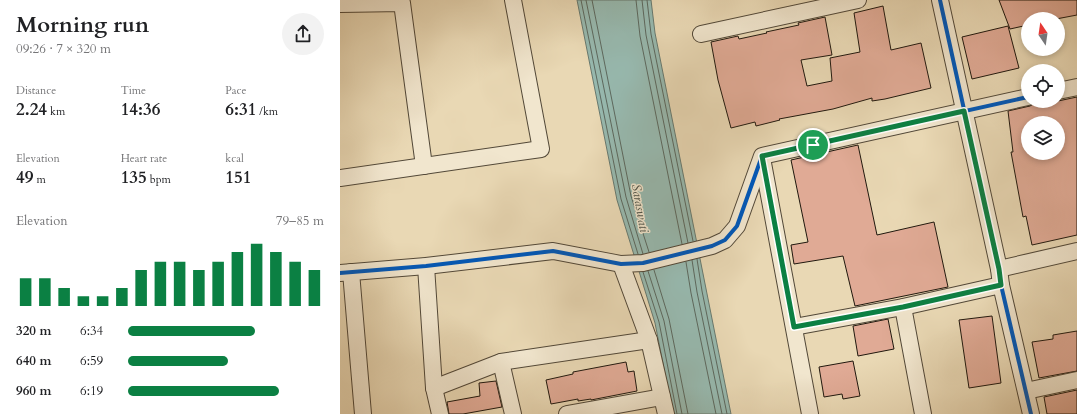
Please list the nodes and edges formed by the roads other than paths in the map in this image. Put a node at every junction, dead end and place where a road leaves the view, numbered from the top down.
1 (513, 0) edge
2 (858, 0) edge
3 (940, 0) edge
4 (340, 4) edge
5 (701, 34) dead end
6 (1077, 87) edge
7 (1065, 90) edge
8 (1021, 99) edge
9 (964, 111) junction
10 (762, 156) junction
11 (424, 166) junction
12 (340, 178) edge
13 (1077, 251) edge
14 (621, 264) junction
15 (426, 266) junction
16 (999, 269) junction
17 (345, 273) edge
18 (1001, 285) junction
19 (903, 307) junction
20 (794, 327) junction
21 (650, 340) junction
22 (501, 362) junction
23 (1077, 380) edge
24 (434, 388) junction
25 (1026, 391) junction
26 (662, 397) junction
27 (362, 414) edge
28 (440, 414) edge
29 (513, 414) edge
30 (567, 414) edge
31 (666, 414) edge
32 (810, 414) edge
33 (922, 414) edge
34 (1031, 414) edge

1 - 11 street
2 - 5 street
3 - 9 street
4 - 11 street
6 - 7 street
8 - 9 street
9 - 10 street
9 - 16 street
10 - 14 street
10 - 20 street
11 - 12 street
13 - 16 street
14 - 15 street
14 - 21 street
15 - 17 street
15 - 24 street
16 - 18 street
17 - 27 street
18 - 19 street
18 - 25 street
19 - 20 street
19 - 33 street
20 - 32 street
21 - 22 street
21 - 26 street
22 - 24 street
22 - 29 street
23 - 25 street
24 - 28 street
25 - 34 street
26 - 30 street
26 - 31 street

